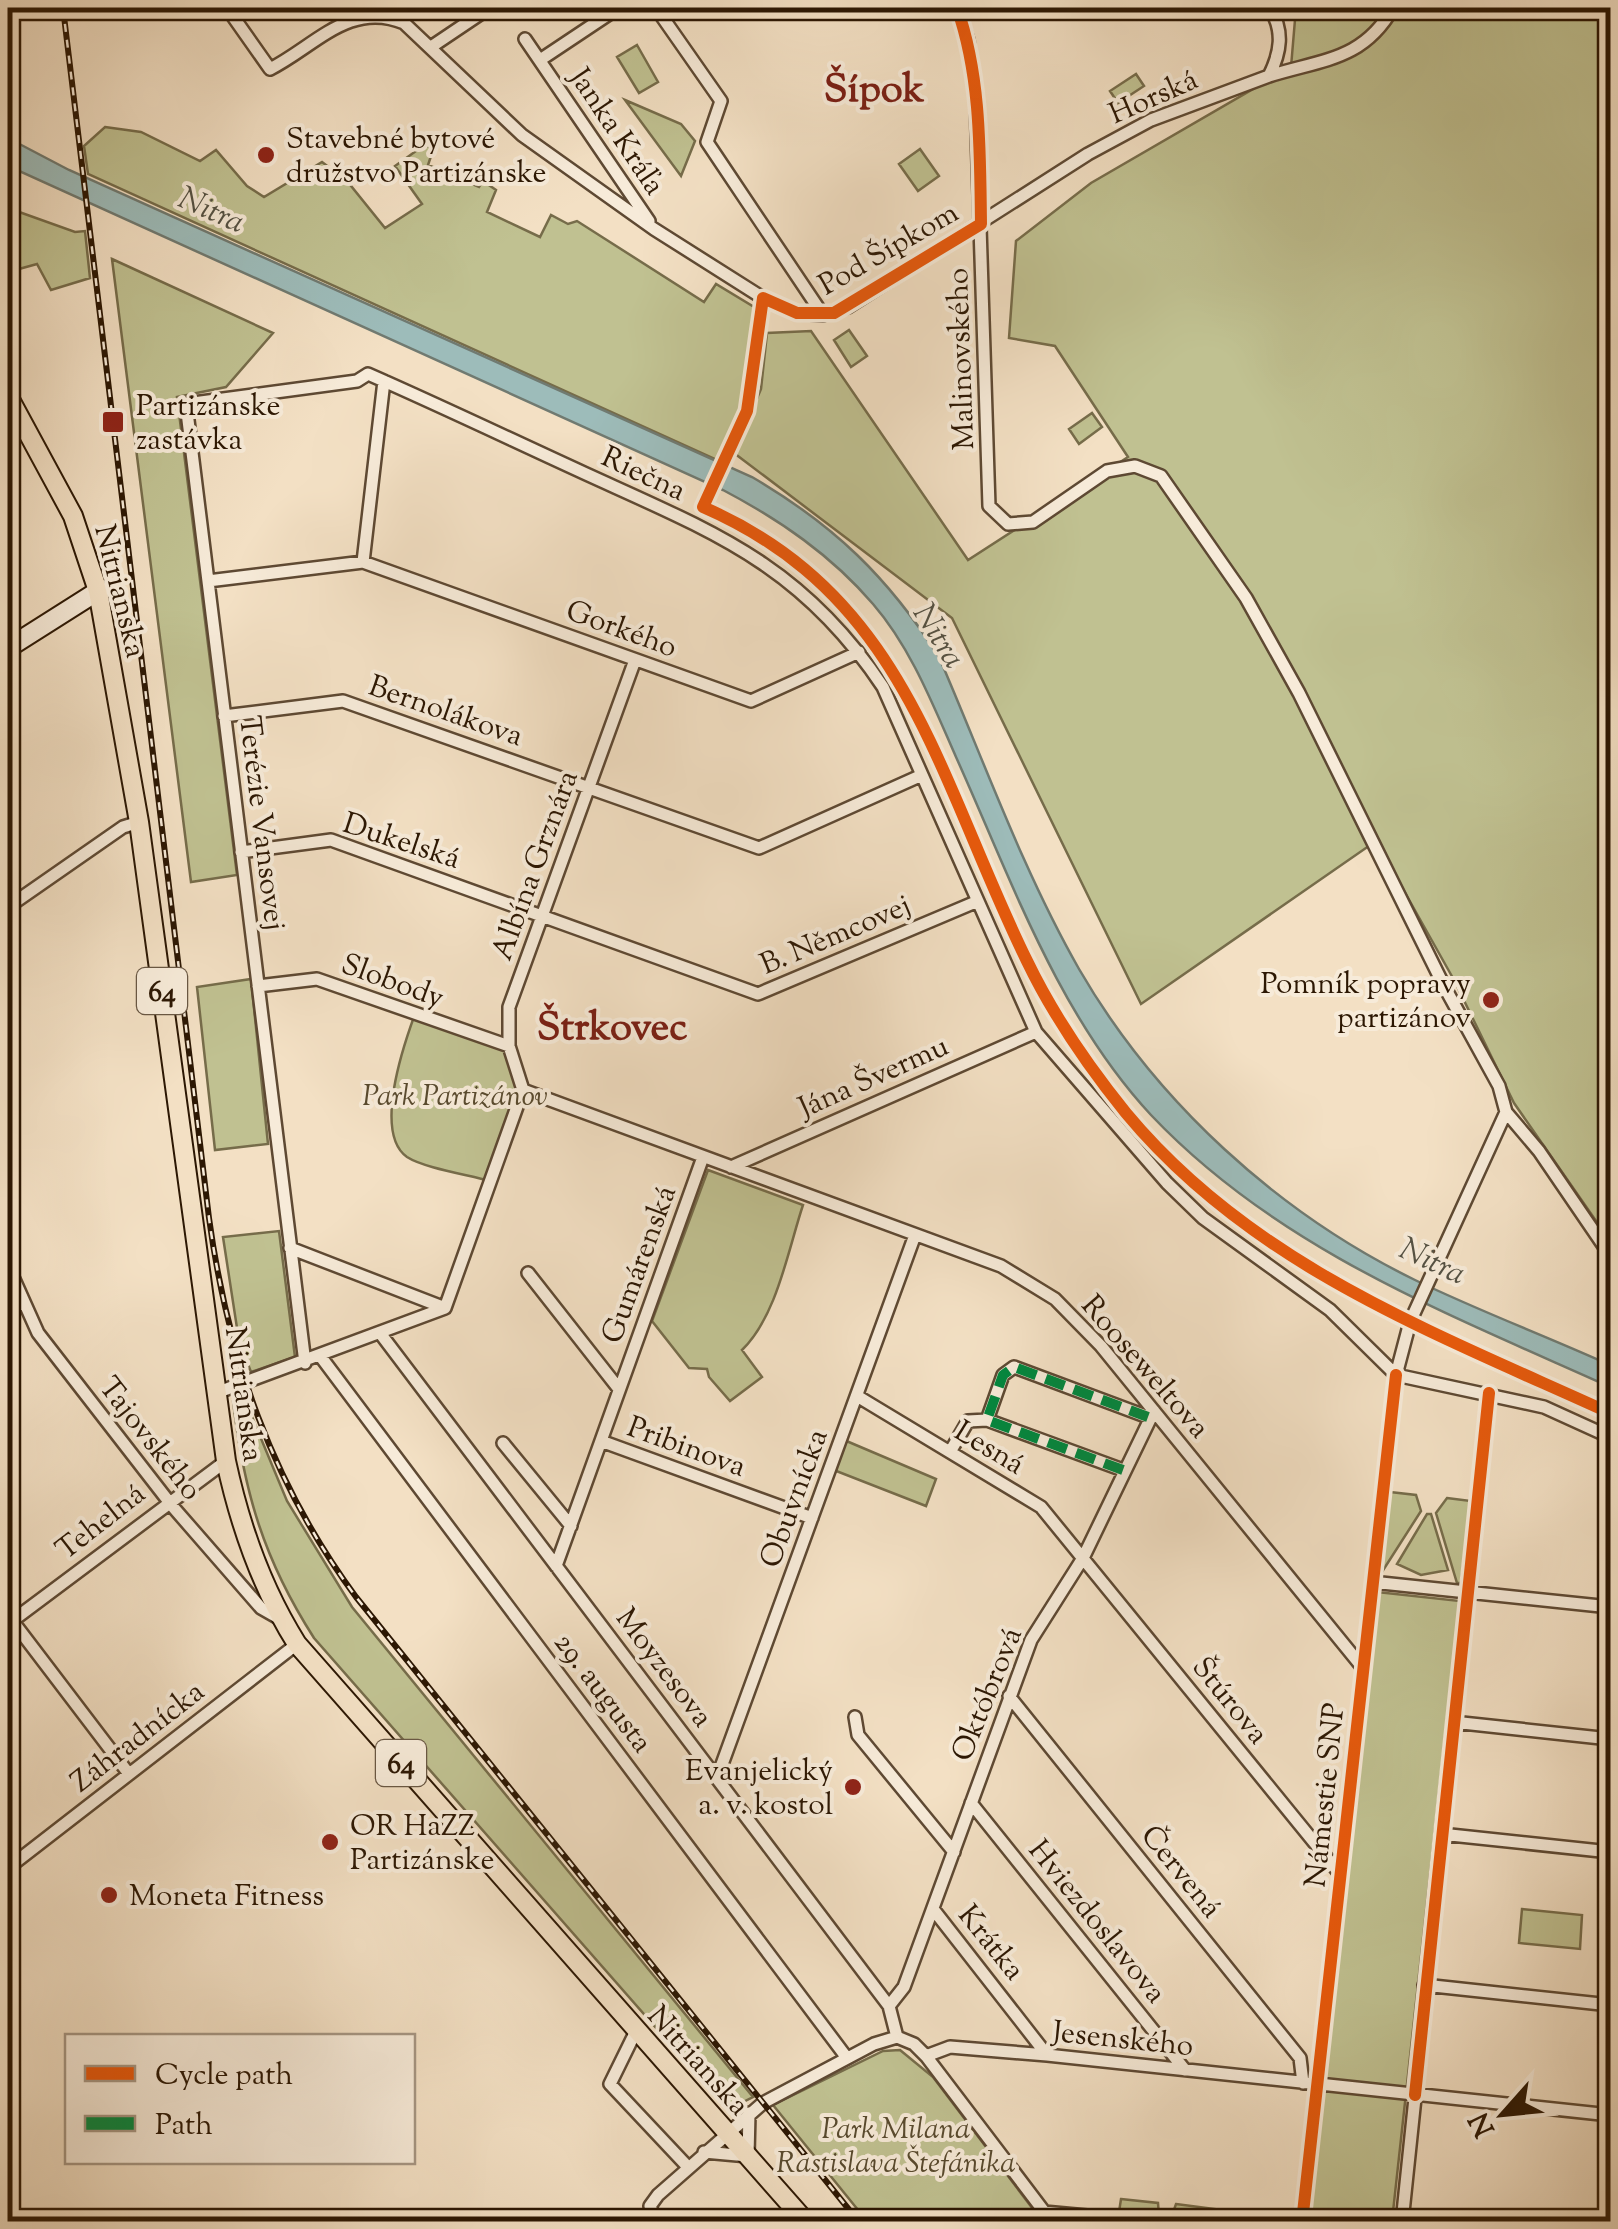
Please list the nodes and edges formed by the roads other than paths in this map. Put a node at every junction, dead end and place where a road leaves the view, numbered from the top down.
1 (227, 8) edge
2 (489, 8) edge
3 (618, 8) edge
4 (656, 8) edge
5 (957, 8) edge
6 (1270, 8) edge
7 (1393, 8) edge
8 (525, 39) dead end
9 (431, 47) junction
10 (540, 60) junction
11 (1270, 76) junction
12 (981, 203) junction
13 (999, 211) junction
14 (982, 224) junction
15 (654, 229) junction
16 (823, 315) junction
17 (384, 381) junction
18 (186, 404) joint
19 (10, 408) edge
20 (363, 562) junction
21 (208, 581) junction
22 (98, 591) junction
23 (8, 648) edge
24 (860, 652) junction
25 (635, 660) junction
26 (224, 716) junction
27 (922, 775) junction
28 (589, 787) junction
29 (139, 822) junction
30 (241, 852) junction
31 (978, 901) junction
32 (8, 907) edge
33 (543, 914) junction
34 (258, 986) junction
35 (1036, 1032) junction
36 (508, 1046) junction
37 (523, 1090) junction
38 (1506, 1112) junction
39 (703, 1157) junction
40 (731, 1167) junction
41 (915, 1235) junction
42 (290, 1248) junction
43 (1610, 1256) edge
44 (8, 1266) edge
45 (528, 1273) dead end
46 (24, 1301) junction
47 (445, 1308) junction
48 (8, 1313) edge
49 (380, 1333) junction
50 (320, 1356) junction
51 (305, 1363) junction
52 (1396, 1375) junction
53 (619, 1389) junction
54 (216, 1393) junction
55 (1489, 1393) junction
56 (856, 1396) junction
57 (1151, 1414) junction
58 (987, 1420) junction
59 (1610, 1436) edge
60 (601, 1441) junction
61 (503, 1443) dead end
62 (950, 1452) junction
63 (226, 1461) junction
64 (1123, 1470) junction
65 (168, 1500) junction
66 (812, 1518) junction
67 (571, 1526) junction
68 (1083, 1558) junction
69 (556, 1566) junction
70 (1372, 1582) junction
71 (1468, 1591) junction
72 (1610, 1607) edge
73 (9, 1620) edge
74 (282, 1620) junction
75 (297, 1644) junction
76 (1362, 1668) junction
77 (1009, 1696) junction
78 (855, 1717) dead end
79 (1453, 1722) junction
80 (1610, 1739) edge
81 (130, 1774) junction
82 (717, 1778) junction
83 (971, 1803) junction
84 (1441, 1834) junction
85 (954, 1852) junction
86 (1610, 1852) edge
87 (8, 1868) edge
88 (1340, 1874) junction
89 (934, 1909) junction
90 (1424, 1985) junction
91 (1610, 2005) edge
92 (889, 2006) junction
93 (636, 2030) junction
94 (897, 2037) junction
95 (1048, 2055) junction
96 (926, 2056) junction
97 (847, 2058) junction
98 (1185, 2070) junction
99 (1310, 2084) junction
100 (1414, 2094) junction
101 (749, 2114) junction
102 (1610, 2115) edge
103 (712, 2116) junction
104 (726, 2132) junction
105 (704, 2152) junction
106 (748, 2156) junction
107 (688, 2167) junction
108 (1048, 2217) edge
109 (656, 2222) edge
110 (806, 2222) edge
111 (1152, 2222) edge
112 (1302, 2222) edge
113 (1402, 2222) edge

1 - 9 street, Pod Šípkom
2 - 9 street
3 - 10 street, Janka Kráľa
4 - 16 street
5 - 12 street, Malinovského
6 - 11 street
7 - 11 street, Horská
8 - 10 street, Janka Kráľa
9 - 15 street, Pod Šípkom
10 - 15 street, Janka Kráľa
11 - 13 street, Horská
12 - 13 street
12 - 14 street, Malinovského
13 - 14 street, Horská
14 - 16 street, Pod Šípkom
14 - 38 street, Malinovského
15 - 16 street, Pod Šípkom
17 - 18 street, Riečna
17 - 20 street
17 - 24 street, Riečna
18 - 21 street, Terézie Vansovej
19 - 22 main road, Nitrianska / 64
20 - 21 street, Gorkého
20 - 25 street, Gorkého
21 - 26 street, Terézie Vansovej
22 - 23 street
22 - 29 main road, Nitrianska / 64
24 - 25 street, Gorkého
24 - 27 street, Riečna
25 - 28 street, Albína Grznára
26 - 28 street, Bernolákova
26 - 30 street, Terézie Vansovej
27 - 28 street, Bernolákova
27 - 31 street, Riečna
28 - 33 street, Albína Grznára
29 - 32 street
29 - 54 main road, Nitrianska / 64
30 - 33 street, Dukelská
30 - 34 street, Terézie Vansovej
31 - 33 street, B. Němcovej
31 - 35 street, Riečna
33 - 36 street, Albína Grznára
34 - 36 street, Slobody
34 - 42 street, Terézie Vansovej
35 - 40 street, Jána Švermu
35 - 52 street, Riečna
36 - 37 street, Albína Grznára
37 - 39 street, Rooseweltova
37 - 47 street
38 - 43 street
38 - 52 street, Námestie SNP
39 - 40 street, Rooseweltova
39 - 53 street, Gumárenská
40 - 41 street, Rooseweltova
41 - 56 street, Obuvnícka
41 - 57 street, Rooseweltova
42 - 47 street
42 - 51 street, Terézie Vansovej
44 - 46 street, Tajovského
45 - 53 street, Gumárenská
46 - 48 street
46 - 65 street, Tajovského
47 - 49 street
49 - 50 street
49 - 69 street, Moyzesova
50 - 51 street
50 - 97 street, 29. augusta
51 - 54 street
52 - 55 street
52 - 70 street, Námestie SNP
53 - 60 street, Gumárenská
54 - 63 main road, Nitrianska / 64
55 - 59 street
55 - 71 street
56 - 62 street, Lesná
56 - 66 street, Obuvnícka
57 - 58 street
57 - 64 street, Októbrová
57 - 76 street, Rooseweltova
58 - 62 street
58 - 64 street
60 - 66 street, Pribinova
60 - 67 street, Gumárenská
61 - 67 street
62 - 68 street, Lesná
63 - 65 street, Tehelná
63 - 74 main road, Nitrianska / 64
64 - 68 street, Októbrová
65 - 73 street, Tehelná
65 - 74 street, Tajovského
66 - 82 street, Obuvnícka
67 - 69 street, Gumárenská
68 - 77 street, Októbrová
68 - 88 street, Štúrova
69 - 82 street, Moyzesova
70 - 71 street
70 - 76 street, Námestie SNP
71 - 72 street
71 - 79 street
73 - 81 street
74 - 75 main road, Nitrianska / 64
75 - 81 street, Záhradnícka
75 - 93 main road, Nitrianska / 64
76 - 88 street, Námestie SNP
77 - 83 street, Októbrová
77 - 99 street, Červená
78 - 85 street
79 - 80 street
79 - 84 street
81 - 87 street, Záhradnícka
82 - 92 street, Moyzesova
83 - 85 street, Októbrová
83 - 98 street, Hviezdoslavova
84 - 86 street
84 - 90 street
85 - 89 street, Októbrová
88 - 99 street, Námestie SNP
89 - 92 street, Októbrová
89 - 95 street, Krátka
90 - 91 street
90 - 100 street
92 - 94 street, Moyzesova
93 - 103 main road, Nitrianska / 64
93 - 107 street
94 - 96 street
94 - 97 street
95 - 96 street, Jesenského
95 - 98 street, Jesenského
96 - 108 street
97 - 101 street
98 - 99 street, Jesenského
99 - 100 street
99 - 112 street, Námestie SNP
100 - 102 street
100 - 113 street
101 - 103 street
101 - 104 street
101 - 106 street
103 - 104 main road, Nitrianska / 64
104 - 105 street
104 - 106 main road, Nitrianska / 64
105 - 106 street
105 - 107 street
106 - 110 main road, Nitrianska / 64
107 - 109 street
108 - 111 street

